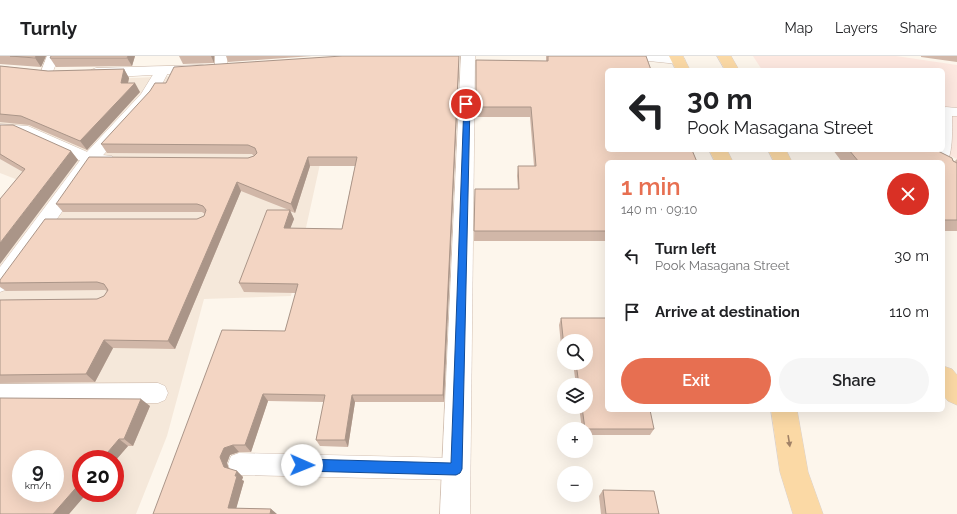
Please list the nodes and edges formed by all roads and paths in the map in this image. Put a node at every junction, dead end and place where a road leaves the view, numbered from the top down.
1 (53, 56) edge
2 (468, 56) edge
3 (639, 56) edge
4 (724, 56) edge
5 (221, 62) edge
6 (679, 62) edge
7 (236, 67) edge
8 (731, 68) edge
9 (162, 71) junction
10 (31, 72) edge
11 (46, 74) junction
12 (61, 74) edge
13 (84, 74) edge
14 (949, 112) edge
15 (0, 128) edge
16 (945, 142) edge
17 (942, 152) edge
18 (90, 159) junction
19 (121, 159) edge
20 (935, 160) edge
21 (945, 165) edge
22 (957, 171) edge
23 (0, 283) edge
24 (945, 379) edge
25 (158, 393) dead end
26 (957, 393) edge
27 (0, 394) edge
28 (784, 412) edge
29 (239, 464) dead end
30 (456, 469) junction
31 (455, 514) edge
32 (808, 514) edge

1 - 11 lane
2 - 30 street
3 - 6 street
4 - 8 main road
5 - 7 street
5 - 9 street
9 - 13 street
9 - 18 street
10 - 11 street
11 - 12 street
14 - 16 lane
15 - 18 lane
17 - 20 lane
18 - 19 lane
18 - 23 street
21 - 22 street
24 - 26 main road
25 - 27 lane
28 -> 32 main road
29 - 30 lane
30 - 31 street

